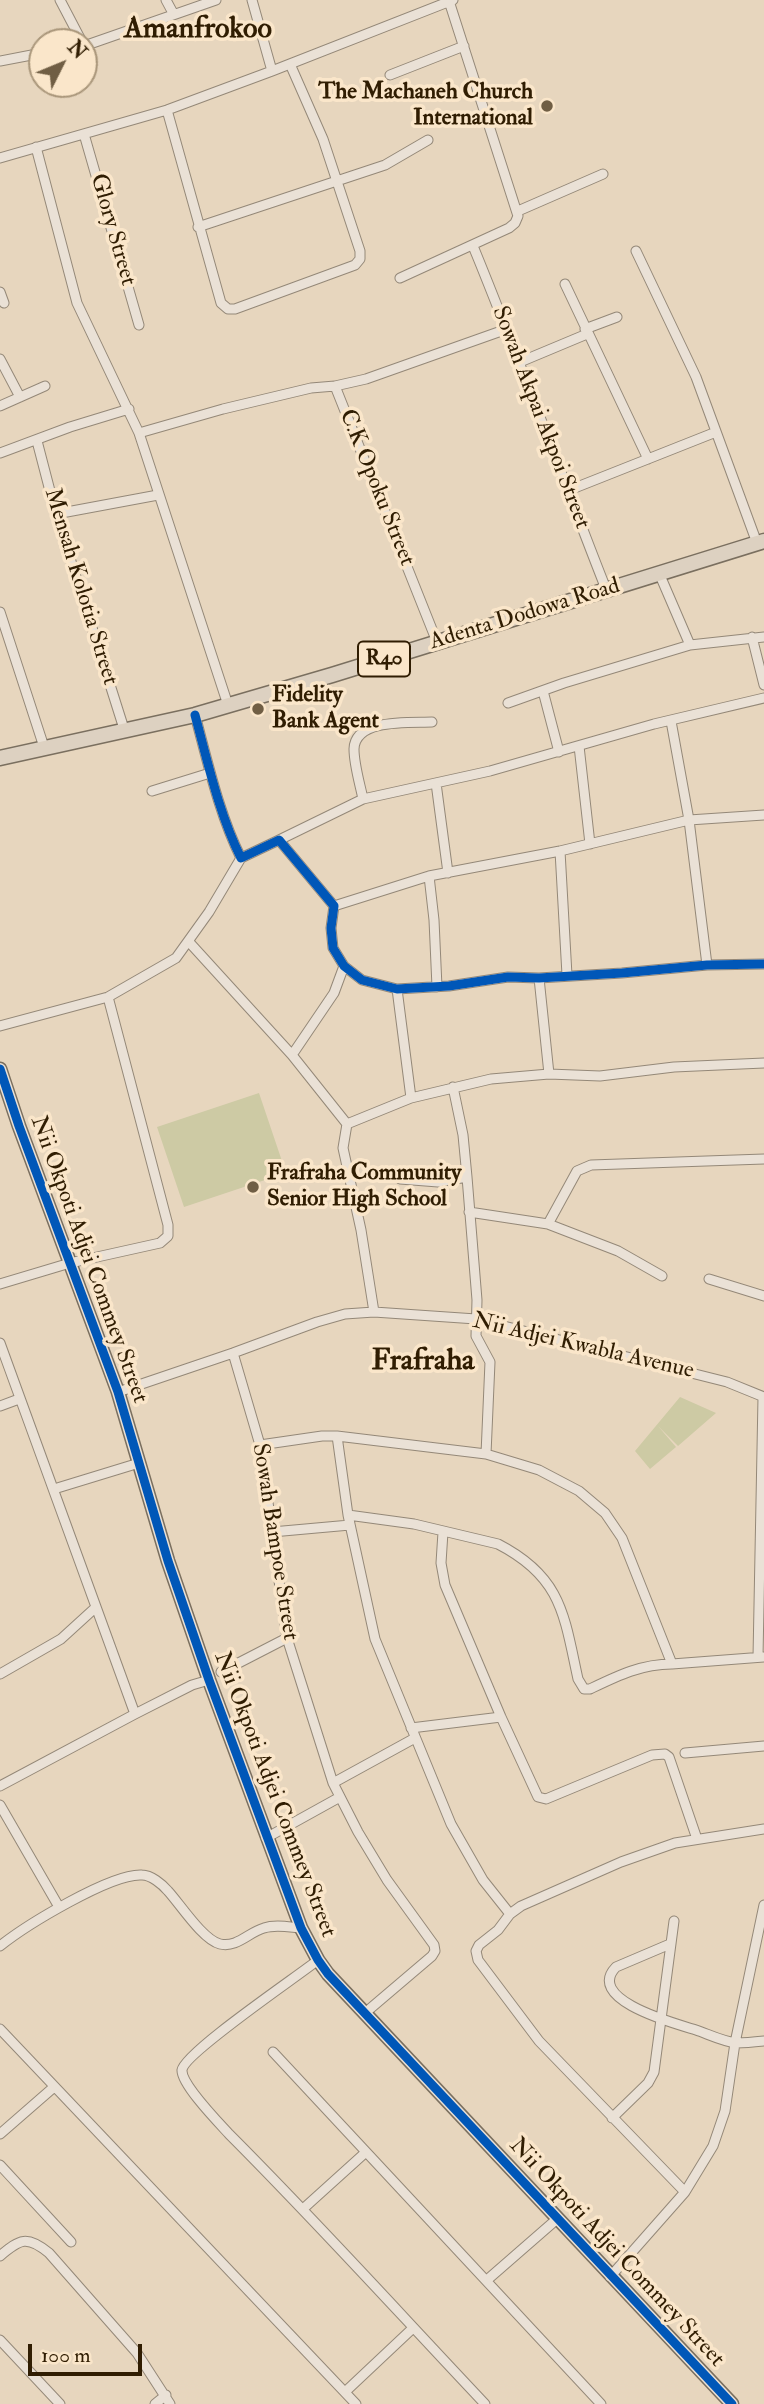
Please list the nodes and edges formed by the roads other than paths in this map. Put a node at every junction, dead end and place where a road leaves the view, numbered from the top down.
1 (60, 0) edge
2 (166, 0) edge
3 (216, 0) edge
4 (253, 0) edge
5 (451, 1) edge
6 (173, 13) junction
7 (75, 28) edge
8 (98, 40) edge
9 (464, 46) junction
10 (28, 56) edge
11 (0, 61) edge
12 (290, 65) junction
13 (272, 71) junction
14 (390, 75) dead end
15 (167, 110) junction
16 (84, 134) junction
17 (428, 140) dead end
18 (36, 147) junction
19 (0, 158) edge
20 (603, 174) dead end
21 (337, 180) junction
22 (518, 211) junction
23 (198, 227) junction
24 (473, 246) junction
25 (636, 251) dead end
26 (400, 278) dead end
27 (565, 284) dead end
28 (0, 292) edge
29 (4, 303) dead end
30 (617, 317) dead end
31 (139, 325) dead end
32 (507, 329) junction
33 (586, 332) junction
34 (0, 359) edge
35 (520, 362) junction
36 (45, 386) dead end
37 (335, 386) junction
38 (20, 397) junction
39 (0, 406) edge
40 (129, 409) junction
41 (716, 432) junction
42 (139, 433) junction
43 (37, 441) junction
44 (0, 453) edge
45 (648, 459) junction
46 (567, 491) junction
47 (158, 495) junction
48 (56, 513) junction
49 (761, 542) edge
50 (659, 573) junction
51 (606, 589) junction
52 (0, 612) edge
53 (752, 636) junction
54 (764, 637) edge
55 (437, 642) junction
56 (690, 645) junction
57 (764, 685) edge
58 (543, 691) junction
59 (764, 698) edge
60 (508, 703) dead end
61 (228, 705) junction
62 (195, 715) junction
63 (671, 721) junction
64 (432, 722) dead end
65 (125, 732) junction
66 (44, 747) junction
67 (579, 747) junction
68 (559, 752) junction
69 (0, 758) edge
70 (210, 773) junction
71 (436, 783) junction
72 (152, 791) dead end
73 (363, 799) junction
74 (764, 815) edge
75 (689, 820) junction
76 (279, 840) junction
77 (590, 844) junction
78 (560, 851) junction
79 (241, 858) junction
80 (448, 873) junction
81 (429, 876) junction
82 (334, 906) junction
83 (189, 942) junction
84 (764, 964) edge
85 (707, 965) junction
86 (344, 966) junction
87 (567, 975) junction
88 (539, 978) junction
89 (437, 987) junction
90 (397, 989) junction
91 (108, 997) junction
92 (0, 1026) edge
93 (292, 1055) junction
94 (764, 1063) edge
95 (0, 1069) edge
96 (549, 1074) junction
97 (453, 1087) junction
98 (411, 1098) junction
99 (347, 1124) junction
100 (764, 1159) edge
101 (467, 1177) junction
102 (400, 1179) dead end
103 (469, 1212) junction
104 (548, 1224) junction
105 (70, 1263) junction
106 (662, 1276) dead end
107 (709, 1279) dead end
108 (0, 1284) edge
109 (764, 1296) edge
110 (374, 1312) junction
111 (476, 1319) junction
112 (0, 1343) edge
113 (233, 1353) junction
114 (118, 1392) junction
115 (764, 1397) edge
116 (19, 1399) junction
117 (0, 1406) edge
118 (337, 1436) junction
119 (260, 1445) junction
120 (486, 1454) junction
121 (139, 1463) junction
122 (54, 1489) junction
123 (349, 1520) junction
124 (272, 1532) junction
125 (443, 1532) junction
126 (95, 1608) junction
127 (287, 1638) junction
128 (761, 1657) edge
129 (672, 1664) junction
130 (221, 1672) dead end
131 (0, 1674) edge
132 (209, 1680) junction
133 (135, 1714) junction
134 (501, 1717) junction
135 (411, 1728) junction
136 (415, 1738) junction
137 (764, 1746) edge
138 (685, 1753) dead end
139 (333, 1783) junction
140 (0, 1786) edge
141 (340, 1797) junction
142 (0, 1805) edge
143 (764, 1829) edge
144 (266, 1838) junction
145 (697, 1839) junction
146 (764, 1905) edge
147 (59, 1907) junction
148 (510, 1914) junction
149 (674, 1921) dead end
150 (301, 1928) junction
151 (670, 1944) junction
152 (0, 1947) edge
153 (318, 1960) junction
154 (365, 2013) junction
155 (661, 2019) junction
156 (0, 2029) edge
157 (764, 2041) edge
158 (735, 2043) junction
159 (273, 2052) dead end
160 (54, 2087) junction
161 (612, 2119) junction
162 (0, 2134) edge
163 (366, 2152) junction
164 (0, 2165) edge
165 (685, 2192) junction
166 (304, 2208) junction
167 (557, 2219) junction
168 (71, 2242) dead end
169 (0, 2256) edge
170 (610, 2277) junction
171 (487, 2280) junction
172 (413, 2328) junction
173 (0, 2340) edge
174 (345, 2392) junction
175 (168, 2399) edge
176 (61, 2404) edge
177 (155, 2404) edge
178 (356, 2404) edge
179 (485, 2404) edge
180 (601, 2404) edge
181 (732, 2404) edge

1 - 7 street
2 - 6 street
3 - 6 street
4 - 13 street
5 - 9 street
5 - 12 street
6 - 8 street
9 - 14 street
9 - 22 street
10 - 11 street
12 - 13 street
12 - 21 street
13 - 15 street
15 - 16 street
15 - 23 street
16 - 18 street
16 - 31 street, Glory Street
17 - 21 street
18 - 19 street
18 - 40 street
20 - 22 street
21 - 23 street
21 - 23 street
22 - 24 street
24 - 26 street
24 - 32 street, Sowah Akpai Akpoi Street
25 - 41 street
27 - 33 street
28 - 29 street
30 - 33 street
32 - 35 street, Sowah Akpai Akpoi Street
32 - 37 street, C.K Opoku Street
33 - 35 street
33 - 45 street
34 - 38 street
35 - 46 street, Sowah Akpai Akpoi Street
36 - 38 street
37 - 42 street
37 - 55 street, C.K Opoku Street
38 - 39 street
40 - 42 street
40 - 43 street
41 - 45 street
41 - 49 street
42 - 47 street
43 - 44 street
43 - 48 street, Mensah Kolotia Street
45 - 46 street
46 - 51 street, Sowah Akpai Akpoi Street
47 - 48 street
47 - 61 street
48 - 65 street, Mensah Kolotia Street
49 - 50 main road, Adenta Dodowa Road / R40
50 - 51 main road, Adenta Dodowa Road / R40
50 - 56 street
51 - 55 main road, Adenta Dodowa Road / R40
52 - 66 street
53 - 54 street
53 - 56 street
53 - 57 street
55 - 61 main road, Adenta Dodowa Road / R40
56 - 58 street
58 - 60 street
58 - 68 street
59 - 63 street
61 - 62 main road, Adenta Dodowa Road / R40
62 - 65 main road, Adenta Dodowa Road / R40
62 - 70 street
63 - 67 street
63 - 75 street
64 - 73 street
65 - 66 main road, Adenta Dodowa Road / R40
66 - 69 main road, Adenta Dodowa Road / R40
67 - 68 street
67 - 77 street
68 - 71 street
70 - 72 street
70 - 79 street
71 - 73 street
71 - 80 street
73 - 76 street
74 - 75 street
75 - 77 street
75 - 85 street
76 - 79 street
76 - 82 street
77 - 78 street
78 - 80 street
78 - 87 street
79 - 83 street
80 - 81 street
81 - 82 street
81 - 89 street
82 - 86 street
83 - 91 street
83 - 93 street
84 - 85 street
85 - 87 street
86 - 90 street
86 - 93 street
87 - 88 street
88 - 89 street
88 - 96 street
89 - 90 street
90 - 98 street
91 - 92 street
91 - 105 street
93 - 99 street
94 - 96 street
95 - 105 street, Nii Okpoti Adjei Commey Street
96 - 97 street
97 - 98 street
97 - 101 street
98 - 99 street
99 - 110 street
100 - 104 street
101 - 102 street
101 - 103 street
103 - 104 street
103 - 111 street
104 - 106 street
105 - 108 street
105 - 114 street, Nii Okpoti Adjei Commey Street
107 - 109 street
110 - 111 street, Nii Adjei Kwabla Avenue
110 - 113 street, Nii Adjei Kwabla Avenue
111 - 115 street, Nii Adjei Kwabla Avenue
111 - 120 street
112 - 116 street
113 - 114 street, Nii Adjei Kwabla Avenue
113 - 119 street, Sowah Bampoe Street
114 - 121 street, Nii Okpoti Adjei Commey Street
115 - 128 street
116 - 117 street
116 - 122 street
118 - 119 street
118 - 120 street
118 - 123 street
119 - 124 street, Sowah Bampoe Street
120 - 129 street
121 - 122 street
121 - 132 street, Nii Okpoti Adjei Commey Street
122 - 126 street
123 - 124 street
123 - 125 street
123 - 135 street
124 - 127 street, Sowah Bampoe Street
125 - 129 street
125 - 134 street
126 - 131 street
126 - 133 street
127 - 130 street
127 - 139 street, Sowah Bampoe Street
128 - 129 street
132 - 133 street
132 - 144 street, Nii Okpoti Adjei Commey Street
133 - 140 street
134 - 135 street
134 - 145 street
135 - 136 street
136 - 139 street
136 - 148 street
137 - 138 street
139 - 141 street, Sowah Bampoe Street
141 - 144 street
141 - 154 street, Sowah Bampoe Street
142 - 147 street
143 - 145 street
144 - 150 street, Nii Okpoti Adjei Commey Street
145 - 148 street
146 - 158 street
147 - 150 street
147 - 152 street
148 - 161 street
149 - 151 street
150 - 153 street, Nii Okpoti Adjei Commey Street
151 - 155 street
151 - 155 street
153 - 154 street, Nii Okpoti Adjei Commey Street
153 - 166 street
154 - 167 street, Nii Okpoti Adjei Commey Street
155 - 158 street
155 - 161 street
156 - 160 street
157 - 158 street
158 - 165 street
159 - 163 street
160 - 162 street
160 - 174 street
161 - 165 street
163 - 166 street
163 - 171 street
164 - 168 street
165 - 170 street
166 - 172 street
167 - 170 street, Nii Okpoti Adjei Commey Street
167 - 171 street
169 - 175 street
170 - 181 street, Nii Okpoti Adjei Commey Street
171 - 180 street
172 - 174 street
172 - 179 street
173 - 176 street
174 - 178 street
175 - 177 street

